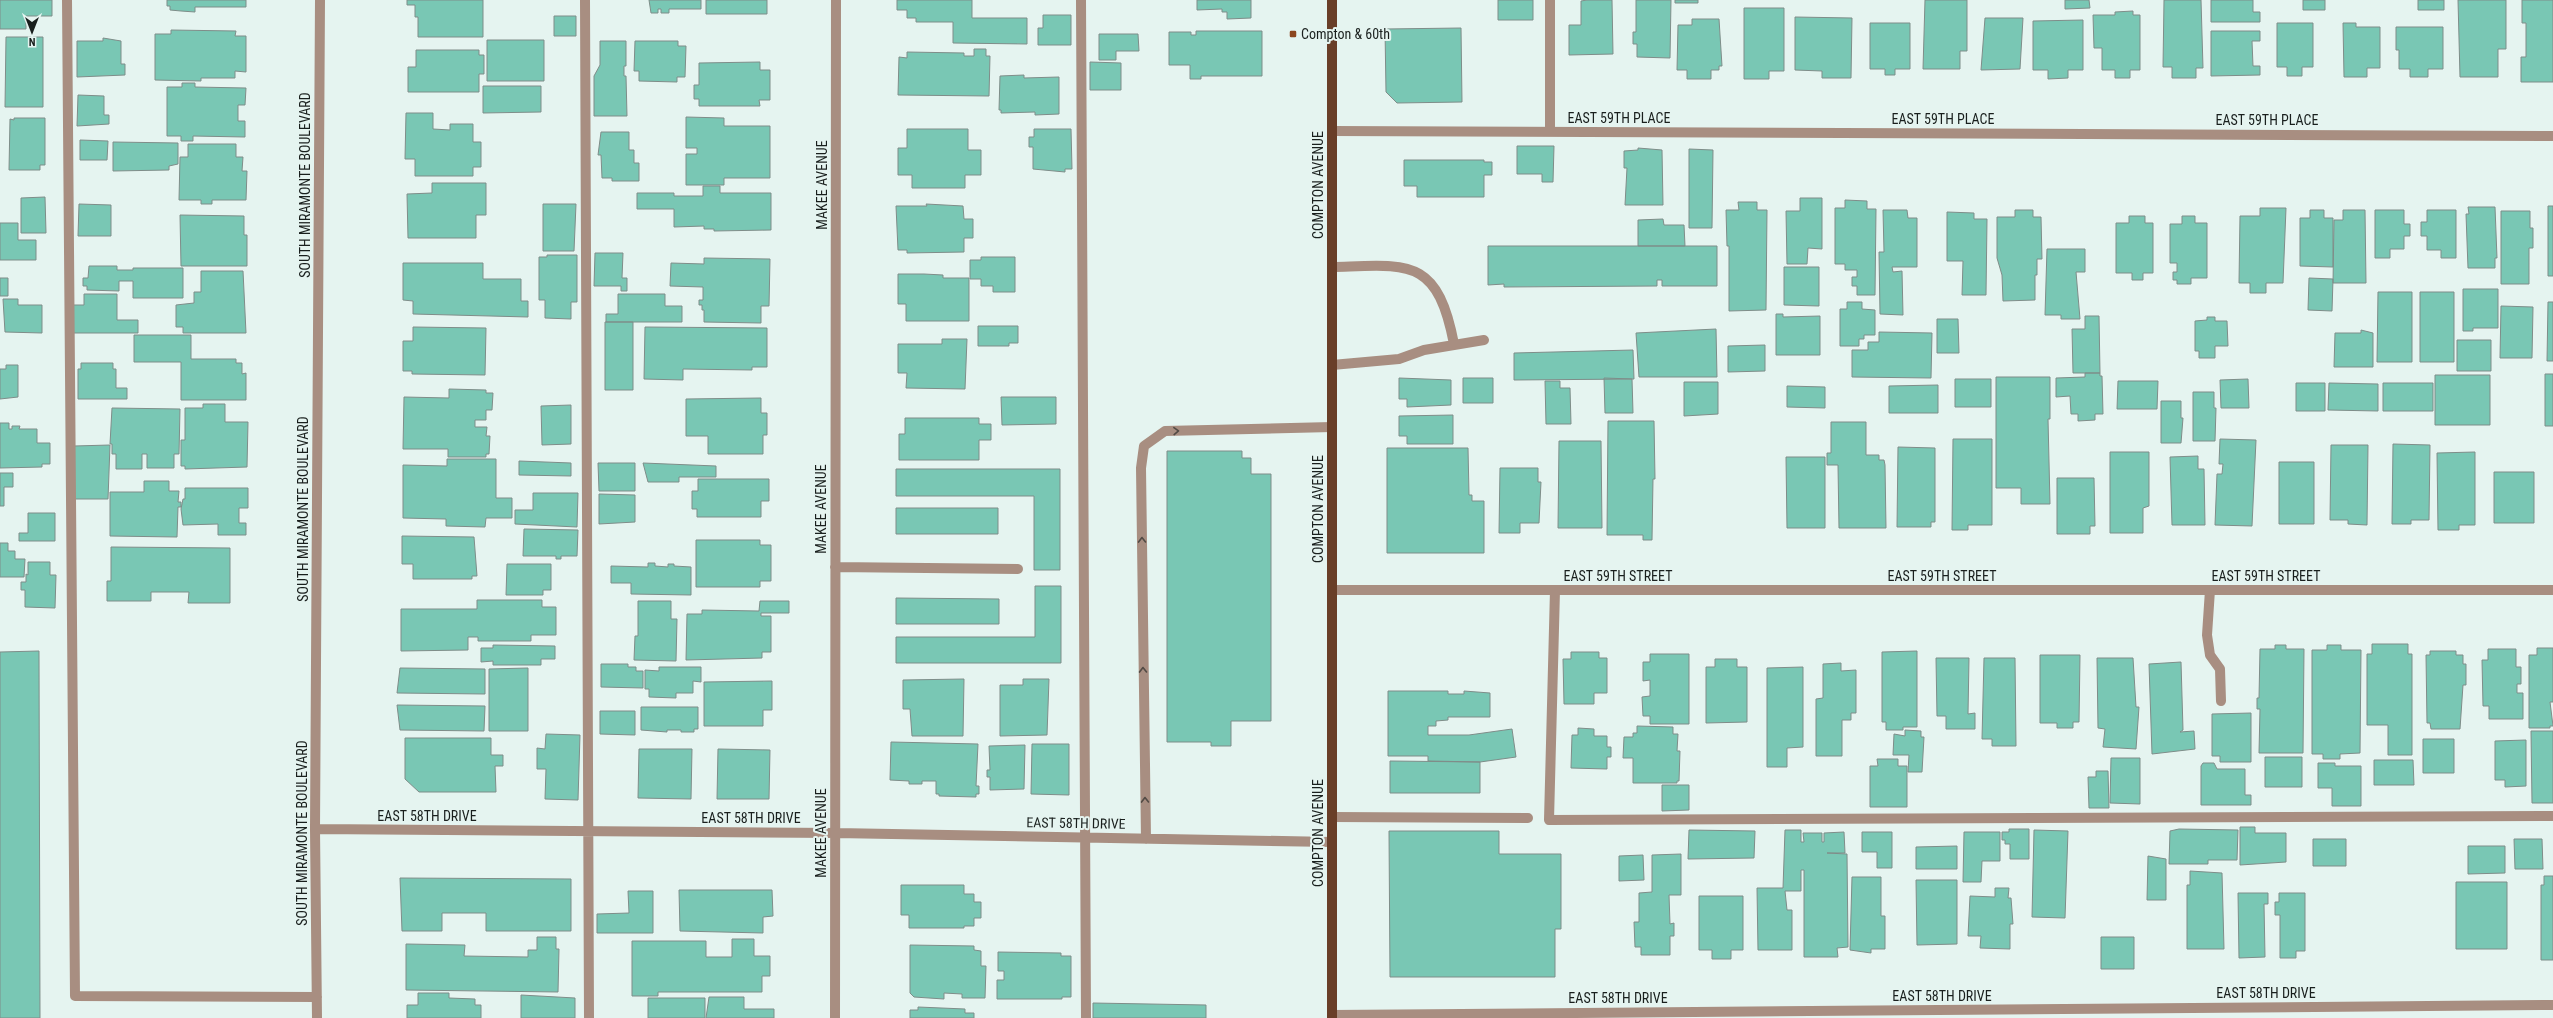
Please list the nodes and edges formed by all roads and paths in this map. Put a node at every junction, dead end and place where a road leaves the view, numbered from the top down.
1 (67, 0) edge
2 (320, 0) edge
3 (585, 0) edge
4 (836, 0) edge
5 (1081, 0) edge
6 (1332, 0) edge
7 (1550, 0) edge
8 (1332, 131) junction
9 (1550, 132) junction
10 (2553, 136) edge
11 (1332, 267) junction
12 (1484, 340) dead end
13 (1454, 344) junction
14 (1332, 365) junction
15 (1332, 427) junction
16 (835, 567) junction
17 (1018, 569) dead end
18 (1332, 590) junction
19 (1555, 590) junction
20 (2210, 590) junction
21 (2553, 590) edge
22 (2221, 701) dead end
23 (1332, 816) junction
24 (2553, 816) edge
25 (1528, 818) dead end
26 (315, 829) junction
27 (589, 831) junction
28 (836, 833) junction
29 (1086, 838) junction
30 (1146, 838) junction
31 (1332, 842) junction
32 (317, 997) junction
33 (2553, 1005) edge
34 (1332, 1016) edge
35 (317, 1018) edge
36 (589, 1018) edge
37 (835, 1018) edge
38 (1086, 1018) edge

1 - 32 street
2 - 26 street, SOUTH MIRAMONTE BOULEVARD
3 - 27 street
4 - 16 street, MAKEE AVENUE
5 - 29 street
6 - 8 main road, COMPTON AVENUE
7 - 9 street
8 - 9 street, EAST 59TH PLACE
8 - 11 main road, COMPTON AVENUE
9 - 10 street, EAST 59TH PLACE
11 - 13 street
11 - 14 main road, COMPTON AVENUE
12 - 13 street
13 - 14 street
14 - 15 main road, COMPTON AVENUE
15 - 18 main road, COMPTON AVENUE
30 -> 15 street
16 - 17 street
16 - 28 street, MAKEE AVENUE
18 - 19 street, EAST 59TH STREET
18 - 23 main road, COMPTON AVENUE
19 - 20 street, EAST 59TH STREET
19 - 24 street
20 - 21 street, EAST 59TH STREET
20 - 22 street
23 - 25 street
23 - 31 main road, COMPTON AVENUE
26 - 27 street, EAST 58TH DRIVE
26 - 32 street, SOUTH MIRAMONTE BOULEVARD
27 - 28 street, EAST 58TH DRIVE
27 - 36 street
28 - 29 street, EAST 58TH DRIVE
28 - 37 street, MAKEE AVENUE
29 - 30 street, EAST 58TH DRIVE
29 - 38 street
30 - 31 street, EAST 58TH DRIVE
31 - 34 main road, COMPTON AVENUE
32 - 35 street, SOUTH MIRAMONTE BOULEVARD
33 - 34 street, EAST 58TH DRIVE

